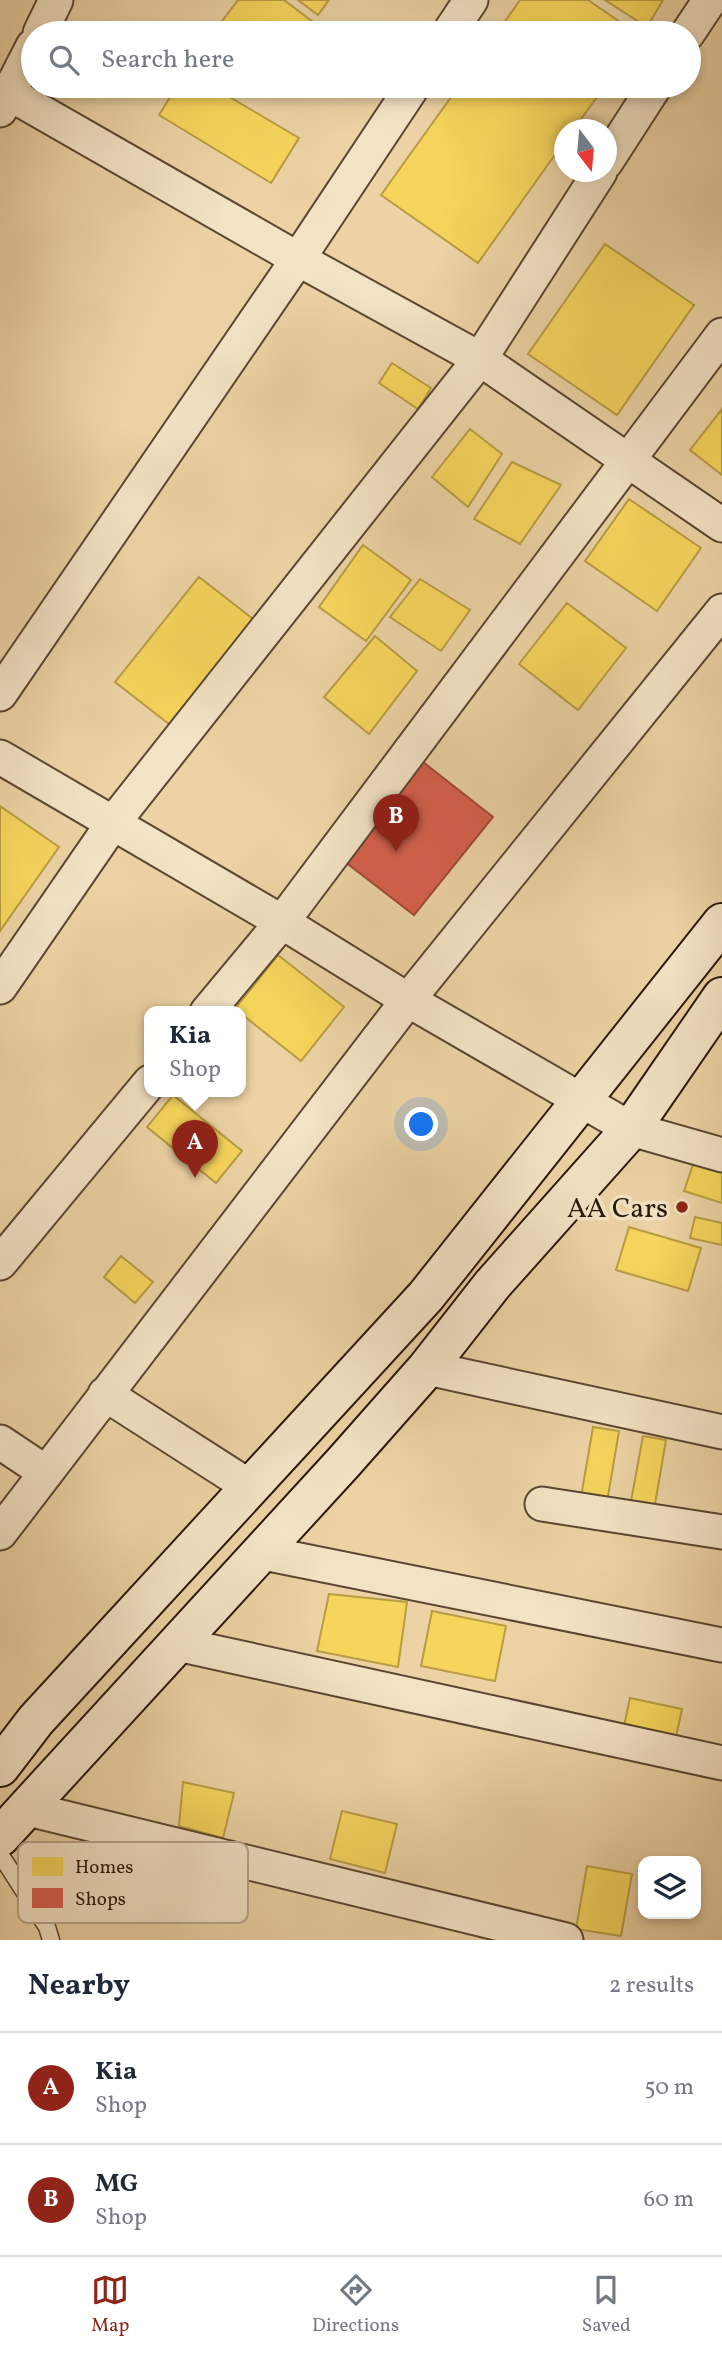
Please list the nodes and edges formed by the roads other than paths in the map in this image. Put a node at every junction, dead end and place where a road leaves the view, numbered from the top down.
1 (56, 0) edge
2 (471, 0) edge
3 (710, 0) edge
4 (46, 21) edge
5 (457, 21) edge
6 (696, 21) edge
7 (21, 70) edge
8 (406, 98) edge
9 (647, 98) edge
10 (5, 102) edge
11 (617, 146) edge
12 (594, 182) edge
13 (298, 259) junction
14 (722, 335) edge
15 (480, 359) junction
16 (626, 460) junction
17 (722, 525) edge
18 (722, 611) edge
19 (0, 694) edge
20 (0, 757) edge
21 (113, 823) junction
22 (282, 922) junction
23 (722, 923) edge
24 (0, 987) edge
25 (722, 998) edge
26 (408, 1000) junction
27 (213, 1006) edge
28 (144, 1088) edge
29 (582, 1100) junction
30 (631, 1129) junction
31 (722, 1155) edge
32 (0, 1263) edge
33 (427, 1368) junction
34 (105, 1394) junction
35 (722, 1432) edge
36 (0, 1442) edge
37 (45, 1472) junction
38 (250, 1487) junction
39 (542, 1504) dead end
40 (722, 1532) edge
41 (0, 1533) edge
42 (259, 1552) junction
43 (177, 1644) junction
44 (722, 1645) edge
45 (722, 1763) edge
46 (0, 1767) edge
47 (24, 1808) junction
48 (0, 1837) edge
49 (164, 1842) edge
50 (0, 1854) edge
51 (248, 1863) edge
52 (18, 1882) edge
53 (44, 1923) edge
54 (51, 1940) edge
55 (566, 1940) edge

1 - 4 street
2 - 5 street
3 - 6 street
7 - 10 street
8 - 13 street
9 - 11 street
10 - 13 street
12 - 15 street
13 - 15 street
13 - 19 street
14 - 16 street
15 - 16 street
15 - 21 street
16 - 17 street
16 - 22 street
18 - 26 street
20 - 21 street
21 - 22 street
21 - 24 street
22 - 26 street
22 - 27 street
23 - 29 main road
25 - 30 main road
26 - 29 street
26 - 34 street
28 - 32 street
29 - 30 street
29 - 38 main road
30 - 31 street
30 - 33 main road
33 - 35 street
33 - 42 main road
34 - 37 street
34 - 38 street
36 - 37 street
37 - 41 street
38 - 46 main road
39 - 40 street
42 - 43 main road
42 - 44 street
43 - 45 street
43 - 47 main road
47 - 48 main road
47 - 49 street
50 - 52 lane
51 - 55 street
53 - 54 lane

